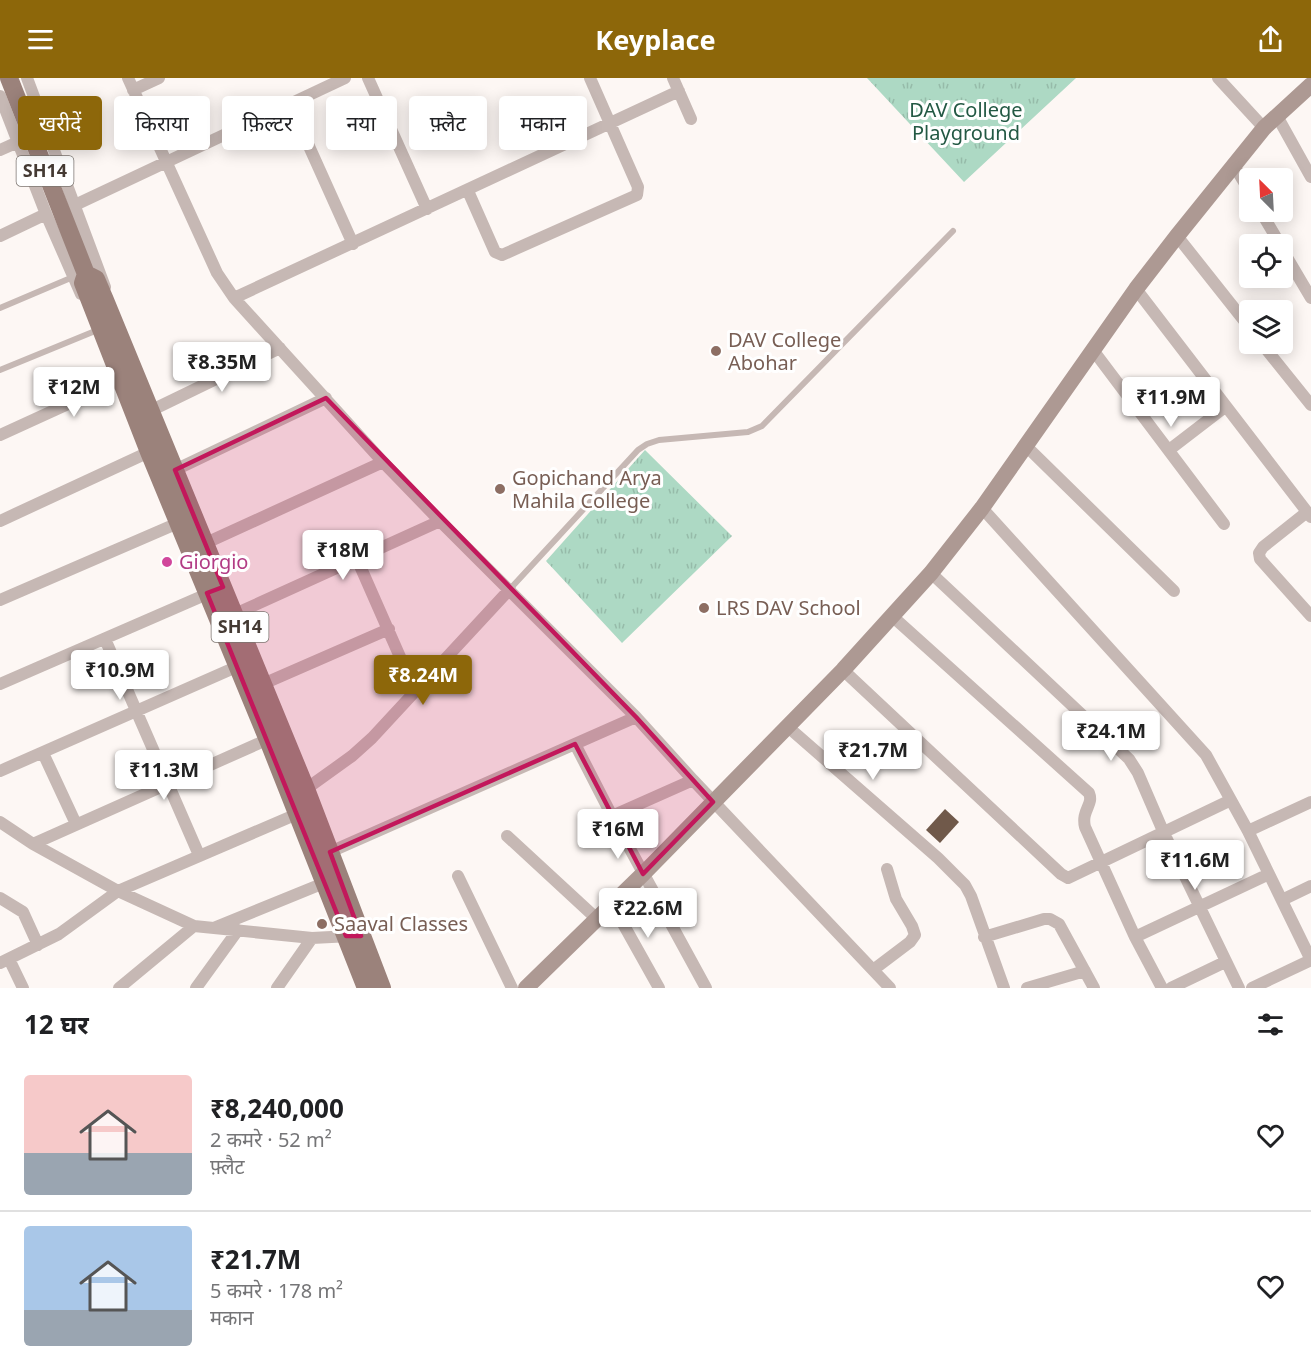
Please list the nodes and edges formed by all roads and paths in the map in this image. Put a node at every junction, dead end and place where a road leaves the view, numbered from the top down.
1 (9, 78) edge
2 (27, 78) edge
3 (128, 78) edge
4 (159, 78) edge
5 (345, 78) edge
6 (368, 78) edge
7 (590, 78) edge
8 (673, 78) edge
9 (1218, 78) edge
10 (1311, 85) edge
11 (133, 90) junction
12 (679, 91) junction
13 (0, 96) edge
14 (307, 96) edge
15 (1277, 116) junction
16 (692, 119) dead end
17 (611, 124) junction
18 (1264, 128) junction
19 (222, 136) edge
20 (18, 142) joint
21 (0, 150) edge
22 (21, 150) edge
23 (310, 150) edge
24 (166, 163) junction
25 (1233, 164) junction
26 (1239, 174) edge
27 (1311, 177) edge
28 (468, 191) junction
29 (75, 205) junction
30 (427, 209) junction
31 (46, 214) junction
32 (953, 231) dead end
33 (0, 236) edge
34 (1177, 236) junction
35 (352, 244) junction
36 (1293, 268) edge
37 (80, 271) junction
38 (1136, 289) junction
39 (234, 298) junction
40 (1311, 298) edge
41 (98, 303) junction
42 (0, 308) edge
43 (1239, 314) edge
44 (108, 326) junction
45 (280, 348) junction
46 (1093, 350) junction
47 (1270, 354) edge
48 (0, 370) edge
49 (127, 377) junction
50 (326, 398) junction
51 (1311, 405) edge
52 (1225, 407) junction
53 (150, 411) junction
54 (0, 435) edge
55 (1026, 446) junction
56 (1169, 450) junction
57 (149, 452) junction
58 (383, 462) junction
59 (175, 470) junction
60 (982, 508) junction
61 (1309, 515) edge
62 (187, 519) junction
63 (0, 521) edge
64 (440, 521) junction
65 (1224, 524) dead end
66 (206, 543) junction
67 (357, 559) junction
68 (932, 573) junction
69 (510, 589) junction
70 (215, 590) junction
71 (1174, 591) dead end
72 (0, 600) edge
73 (235, 614) junction
74 (892, 616) junction
75 (1311, 616) edge
76 (389, 630) junction
77 (105, 639) junction
78 (245, 663) junction
79 (843, 670) junction
80 (0, 684) edge
81 (263, 684) junction
82 (415, 692) junction
83 (135, 711) junction
84 (636, 717) junction
85 (788, 727) junction
86 (275, 736) junction
87 (575, 744) junction
88 (43, 753) junction
89 (0, 771) edge
90 (693, 780) junction
91 (167, 783) junction
92 (306, 789) junction
93 (1231, 800) junction
94 (712, 802) junction
95 (1311, 802) edge
96 (305, 811) junction
97 (612, 816) junction
98 (0, 822) edge
99 (76, 824) junction
100 (1163, 831) junction
101 (1248, 831) junction
102 (507, 836) dead end
103 (33, 844) junction
104 (330, 852) junction
105 (199, 855) junction
106 (1101, 864) junction
107 (887, 869) dead end
108 (643, 874) junction
109 (1269, 874) junction
110 (458, 876) dead end
111 (324, 883) junction
112 (1311, 886) edge
113 (118, 891) junction
114 (0, 898) edge
115 (1282, 900) junction
116 (612, 904) junction
117 (1199, 907) junction
118 (597, 919) junction
119 (194, 926) junction
120 (212, 928) junction
121 (238, 930) junction
122 (354, 936) junction
123 (984, 937) junction
124 (1135, 937) junction
125 (312, 938) junction
126 (38, 945) junction
127 (1311, 960) edge
128 (4, 961) edge
129 (1225, 962) junction
130 (873, 970) junction
131 (1085, 971) junction
132 (23, 988) edge
133 (119, 988) edge
134 (196, 988) edge
135 (277, 988) edge
136 (366, 988) edge
137 (382, 988) edge
138 (512, 988) edge
139 (526, 988) edge
140 (659, 988) edge
141 (706, 988) edge
142 (890, 988) edge
143 (1004, 988) edge
144 (1027, 988) edge
145 (1094, 988) edge
146 (1162, 988) edge
147 (1171, 988) edge
148 (1239, 988) edge
149 (1252, 988) edge

1 - 37 main road, SH14
2 - 29 street
3 - 11 street
4 - 11 street
5 - 14 street
6 - 30 street
7 - 17 street
8 - 12 street
9 - 18 street
10 - 15 street
11 - 24 street
12 - 16 street
12 - 17 street
13 - 20 street
15 - 18 street
15 - 27 street
17 - 28 street
17 - 28 street
18 - 25 street
19 - 24 street
20 - 21 street
22 - 31 street
23 - 35 street
24 - 29 street
24 - 39 street
25 - 26 street
25 - 34 street
28 - 30 street
29 - 41 street
30 - 35 street
31 - 33 street
31 - 37 street
32 - 69 lane
34 - 38 street
34 - 43 street
35 - 39 street
36 - 40 street
37 - 41 main road, SH14
37 - 42 lane
38 - 46 street
38 - 52 street
39 - 45 street
41 - 44 main road, SH14
44 - 48 lane
44 - 49 main road, SH14
45 - 50 street
45 - 53 street
46 - 55 street
46 - 56 street
47 - 51 street
49 - 53 main road, SH14
49 - 54 street
49 - 57 main road, SH14
50 - 58 street
50 - 59 street
52 - 56 street
52 - 61 street
53 - 59 main road, SH14
55 - 60 street
55 - 71 street
56 - 65 street
57 - 62 main road, SH14
57 - 63 street
58 - 64 street
58 - 66 street
59 - 62 main road, SH14
60 - 68 street
60 - 93 street
61 - 75 street
62 - 66 main road, SH14
62 - 70 main road, SH14
62 - 72 street
64 - 67 street
64 - 69 street
66 - 70 main road, SH14
67 - 73 street
67 - 76 street
68 - 74 street
68 - 100 street
69 - 82 street
69 - 84 street
70 - 73 main road, SH14
70 - 77 street
70 - 78 main road, SH14
73 - 78 main road, SH14
74 - 79 street
74 - 106 street
76 - 81 street
76 - 82 street
77 - 80 street
77 - 83 street
78 - 81 main road, SH14
78 - 83 street
78 - 86 main road, SH14
79 - 85 street
79 - 106 street
81 - 86 main road, SH14
82 - 92 street
83 - 88 street
83 - 91 street
84 - 87 street
84 - 90 street
85 - 94 street
85 - 123 street
86 - 91 street
86 - 92 main road, SH14
86 - 96 main road, SH14
87 - 97 street
87 - 104 street
88 - 89 street
88 - 99 street
90 - 94 street
90 - 97 street
91 - 99 street
91 - 105 street
92 - 96 main road, SH14
93 - 100 street
93 - 101 street
94 - 108 street
94 - 130 street
95 - 101 street
96 - 104 main road, SH14
96 - 105 street
96 - 111 main road, SH14
97 - 108 street
98 - 103 street
99 - 103 street
100 - 106 street
100 - 117 street
101 - 109 street
102 - 118 street
103 - 113 street
104 - 122 main road, SH14
105 - 113 street
106 - 124 street
107 - 130 street
108 - 116 street
108 - 141 street
109 - 115 street
109 - 117 street
110 - 138 street
111 - 120 street
111 - 122 main road, SH14
112 - 115 street
113 - 119 street
113 - 126 street
114 - 126 street
115 - 127 street
116 - 118 street
116 - 140 street
117 - 124 street
117 - 129 street
118 - 139 street
119 - 120 street
119 - 133 street
120 - 121 street
121 - 125 street
121 - 134 street
122 - 125 street
122 - 136 main road, SH14
122 - 137 main road, SH14
123 - 131 street
123 - 143 street
124 - 146 street
125 - 135 street
126 - 128 street
127 - 149 street
128 - 132 street
129 - 147 street
129 - 148 street
130 - 142 street
131 - 144 street
131 - 145 street

